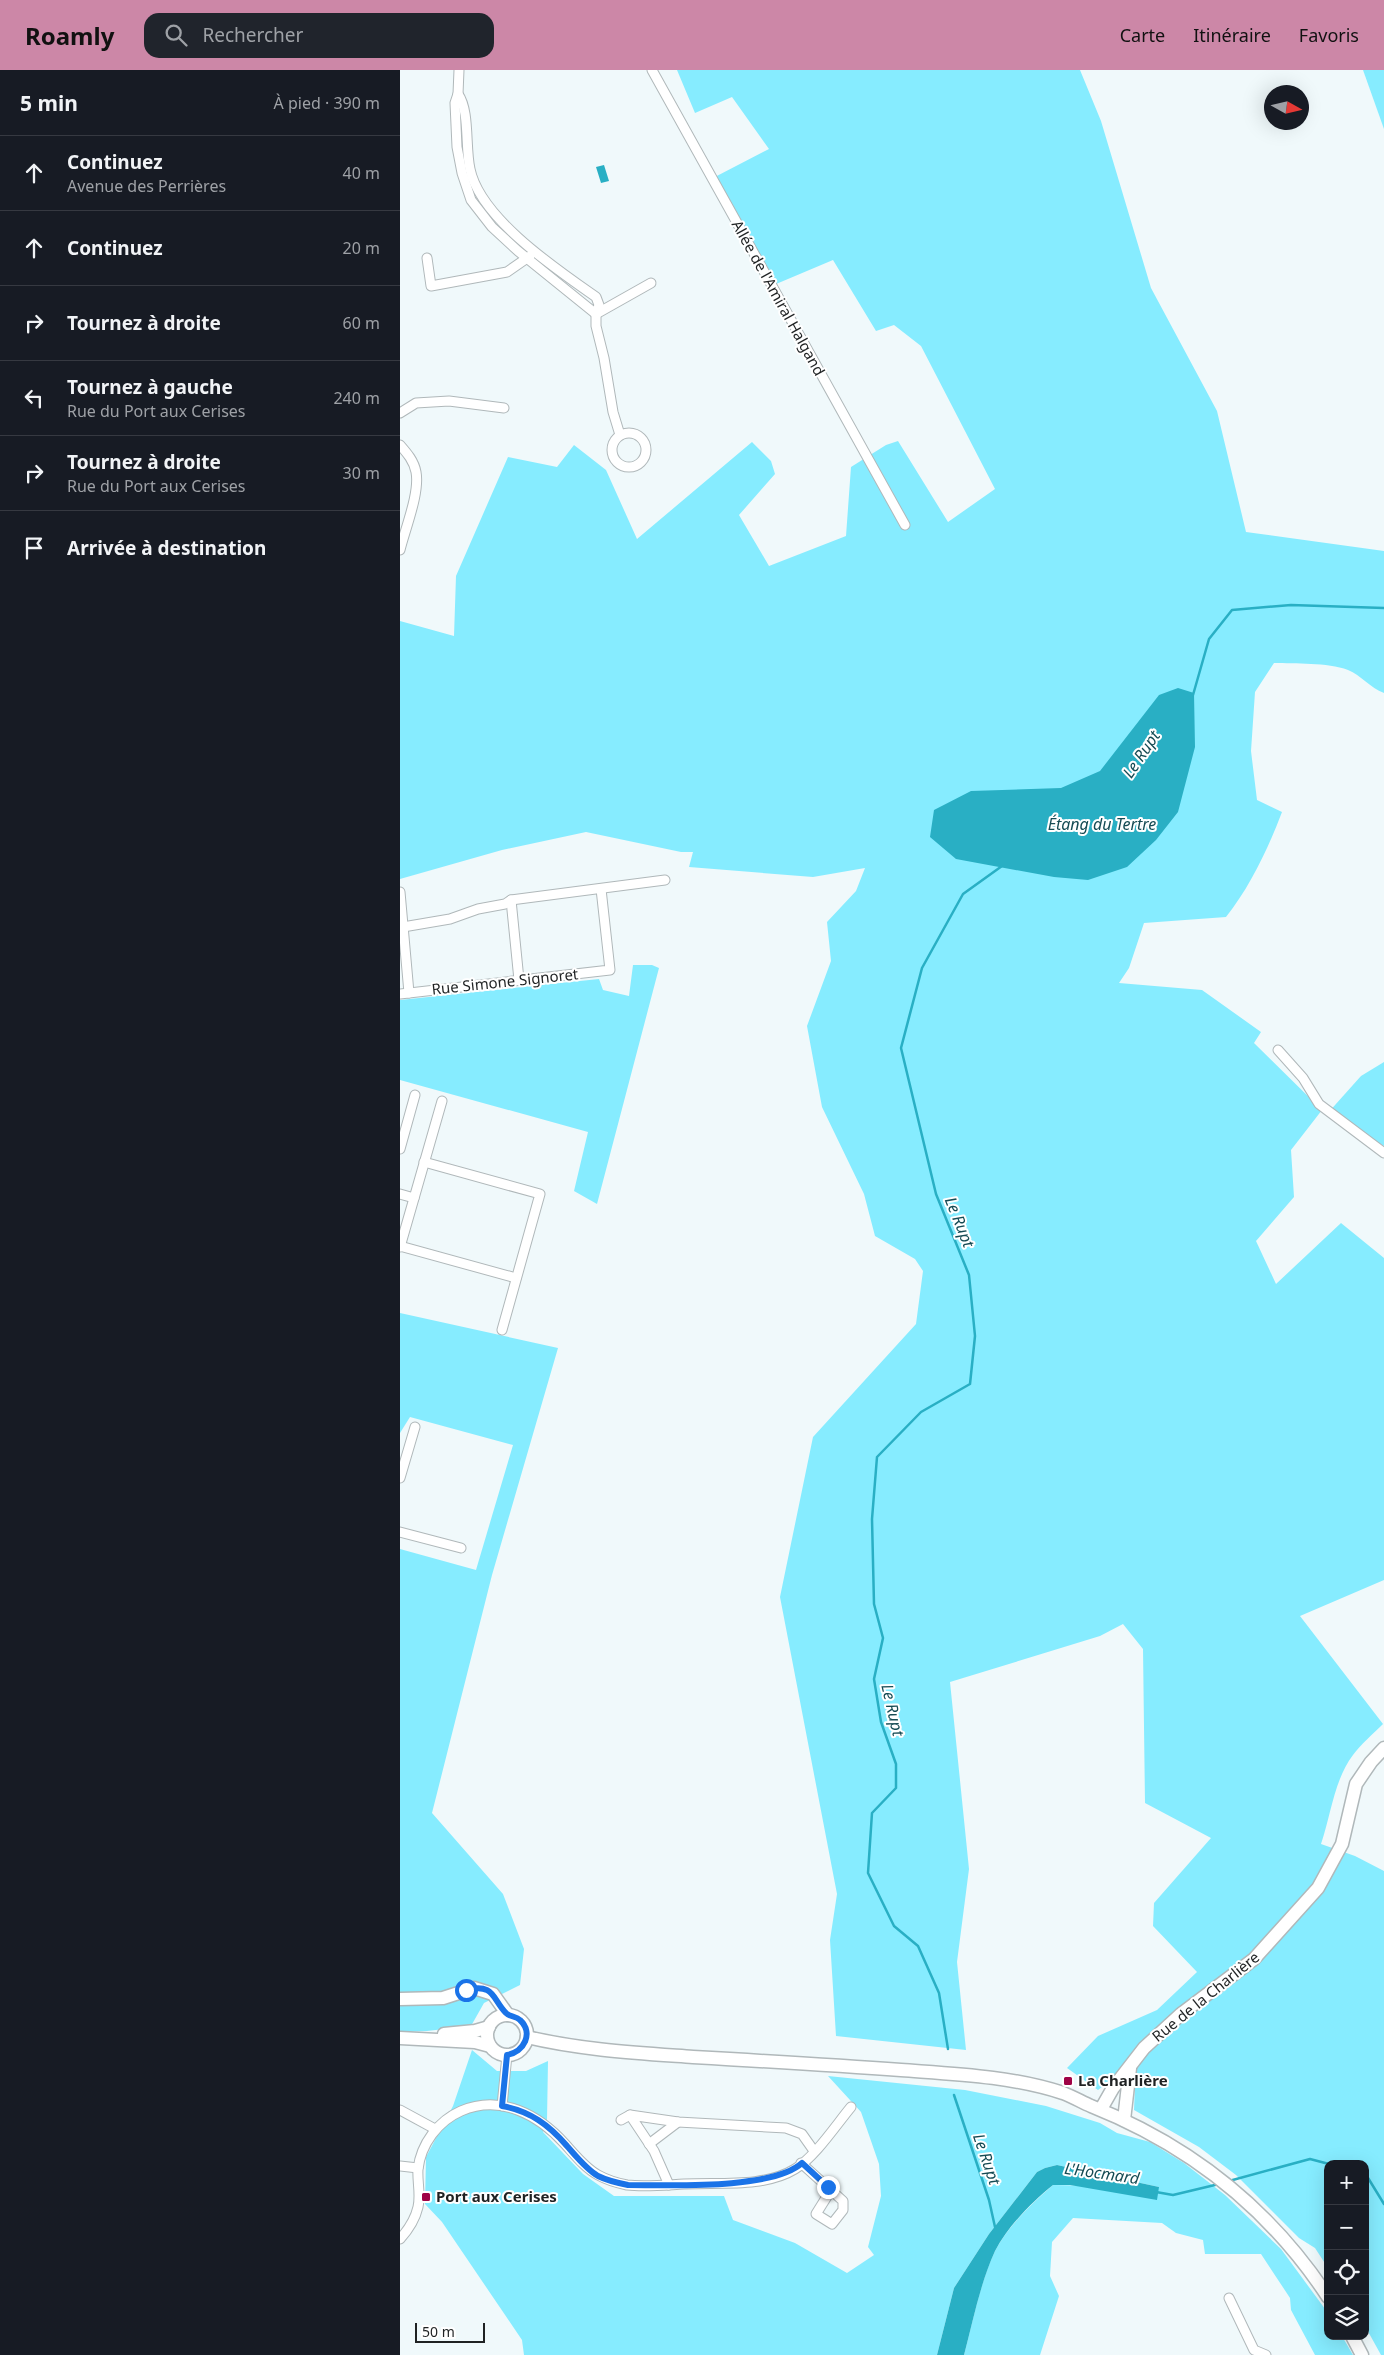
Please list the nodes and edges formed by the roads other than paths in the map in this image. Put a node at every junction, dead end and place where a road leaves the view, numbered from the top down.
1 (459, 70) edge
2 (652, 70) edge
3 (458, 94) junction
4 (535, 250) junction
5 (427, 258) dead end
6 (528, 259) junction
7 (651, 283) dead end
8 (596, 314) junction
9 (504, 408) dead end
10 (400, 413) edge
11 (620, 435) junction
12 (400, 445) edge
13 (905, 525) dead end
14 (400, 550) edge
15 (664, 880) dead end
16 (601, 889) junction
17 (400, 892) edge
18 (511, 900) junction
19 (403, 928) junction
20 (519, 980) junction
21 (404, 993) edge
22 (1278, 1050) dead end
23 (415, 1095) dead end
24 (442, 1101) dead end
25 (400, 1150) edge
26 (1384, 1153) edge
27 (424, 1162) junction
28 (400, 1194) edge
29 (414, 1198) junction
30 (400, 1246) edge
31 (516, 1278) junction
32 (502, 1330) dead end
33 (415, 1427) dead end
34 (400, 1478) edge
35 (400, 1532) edge
36 (461, 1548) dead end
37 (1384, 1748) edge
38 (400, 1999) edge
39 (508, 2015) junction
40 (489, 2028) junction
41 (527, 2037) junction
42 (400, 2038) edge
43 (490, 2046) junction
44 (507, 2055) junction
45 (1130, 2068) junction
46 (502, 2106) junction
47 (851, 2107) dead end
48 (1101, 2109) junction
49 (400, 2110) edge
50 (630, 2115) junction
51 (621, 2120) dead end
52 (1124, 2120) junction
53 (678, 2122) junction
54 (435, 2129) junction
55 (650, 2144) junction
56 (814, 2151) junction
57 (802, 2163) junction
58 (400, 2166) edge
59 (418, 2168) junction
60 (668, 2185) junction
61 (831, 2190) dead end
62 (400, 2239) edge
63 (1326, 2295) edge
64 (1229, 2298) dead end
65 (1354, 2340) edge
66 (1266, 2355) edge
67 (1362, 2355) edge

1 - 3 street
2 - 13 street, Allée de l'Amiral Halgand
3 - 4 street
3 - 6 street
4 - 6 street
4 - 8 street
5 - 6 street
6 - 8 street
7 - 8 street
8 - 11 street
9 - 10 street
11 - 11 street
12 - 14 street
15 - 16 street
16 - 18 street
16 - 20 street, Rue Simone Signoret
17 - 19 street
18 - 19 street
18 - 20 street
19 - 21 street
20 - 21 street, Rue Simone Signoret
22 - 26 street
23 - 25 street
24 - 27 street
27 - 29 street
27 - 31 street
28 - 29 street
29 - 30 street
30 - 31 street
31 - 32 street
33 - 34 street
35 - 36 street
37 - 45 main road, Rue de la Charlière
38 - 39 main road
39 - 40 main road
39 - 41 main road
40 - 42 main road
40 - 43 main road
41 - 44 main road
41 - 48 main road
42 - 43 main road
43 - 44 main road
44 - 46 street
45 - 48 main road, Rue de la Charlière
45 - 52 main road, Rue de la Charlière
46 - 54 street
46 - 60 street
47 - 56 street
48 - 52 main road
49 - 54 street
50 - 51 street
50 - 53 street
50 - 55 street
52 - 63 main road
53 - 55 street
53 - 56 street
54 - 59 street
55 - 60 street
56 - 57 street
57 - 60 street
57 - 61 street
58 - 59 street
59 - 62 street
64 - 66 street
65 - 67 main road

